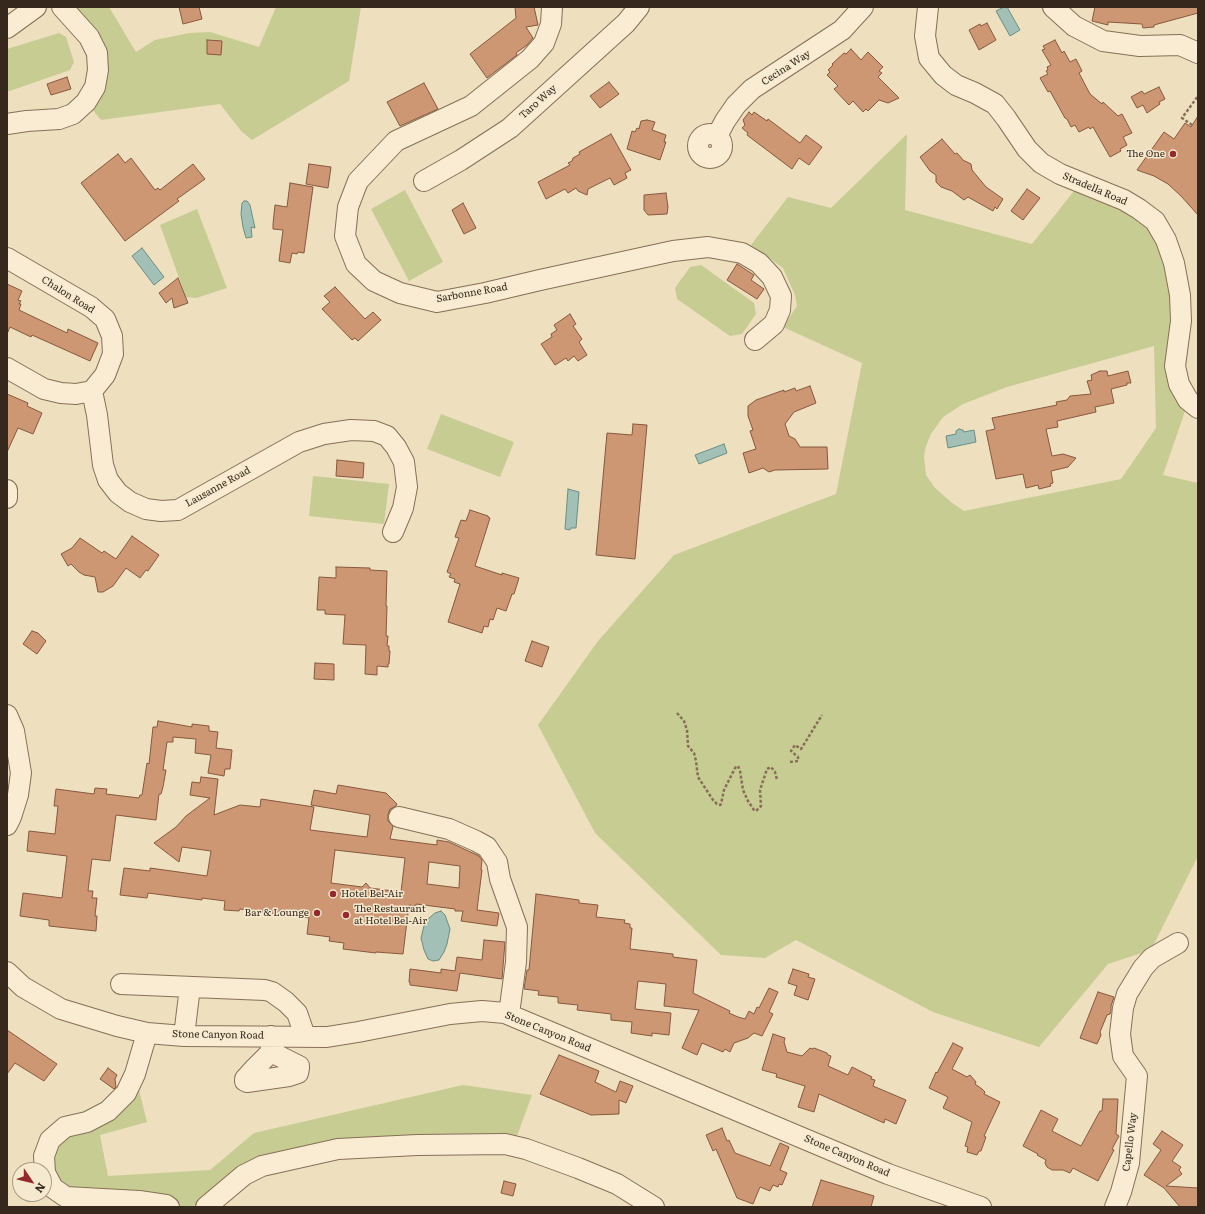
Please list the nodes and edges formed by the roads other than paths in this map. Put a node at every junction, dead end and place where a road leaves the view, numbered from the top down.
1 (36, 7) edge
2 (62, 7) edge
3 (554, 7) edge
4 (639, 7) edge
5 (863, 7) edge
6 (928, 7) edge
7 (1053, 7) edge
8 (7, 28) edge
9 (1198, 53) edge
10 (7, 124) edge
11 (717, 136) dead end
12 (424, 181) dead end
13 (7, 258) edge
14 (756, 340) dead end
15 (7, 368) edge
16 (92, 391) junction
17 (1198, 408) edge
18 (7, 490) edge
19 (7, 498) edge
20 (392, 532) dead end
21 (7, 715) edge
22 (400, 817) dead end
23 (7, 825) edge
24 (1178, 943) dead end
25 (7, 972) edge
26 (121, 984) dead end
27 (190, 987) junction
28 (509, 1014) junction
29 (147, 1033) junction
30 (184, 1036) junction
31 (305, 1036) junction
32 (169, 1207) edge
33 (206, 1207) edge
34 (654, 1207) edge
35 (981, 1207) edge
36 (1115, 1207) edge

1 - 8 street
2 - 10 street
3 - 14 street, Sarbonne Road
4 - 12 street, Taro Way
5 - 11 street, Cecina Way
6 - 17 street, Stradella Road
7 - 9 street
13 - 16 street, Chalon Road
15 - 16 street
16 - 20 street, Lausanne Road
18 - 19 street
21 - 23 street
22 - 28 street
24 - 36 street, Capello Way
25 - 29 street, Stone Canyon Road
26 - 27 street
27 - 30 street
27 - 31 street
28 - 31 street, Stone Canyon Road
28 - 35 street, Stone Canyon Road
29 - 30 street, Stone Canyon Road
29 - 32 street
30 - 31 street, Stone Canyon Road
33 - 34 street

